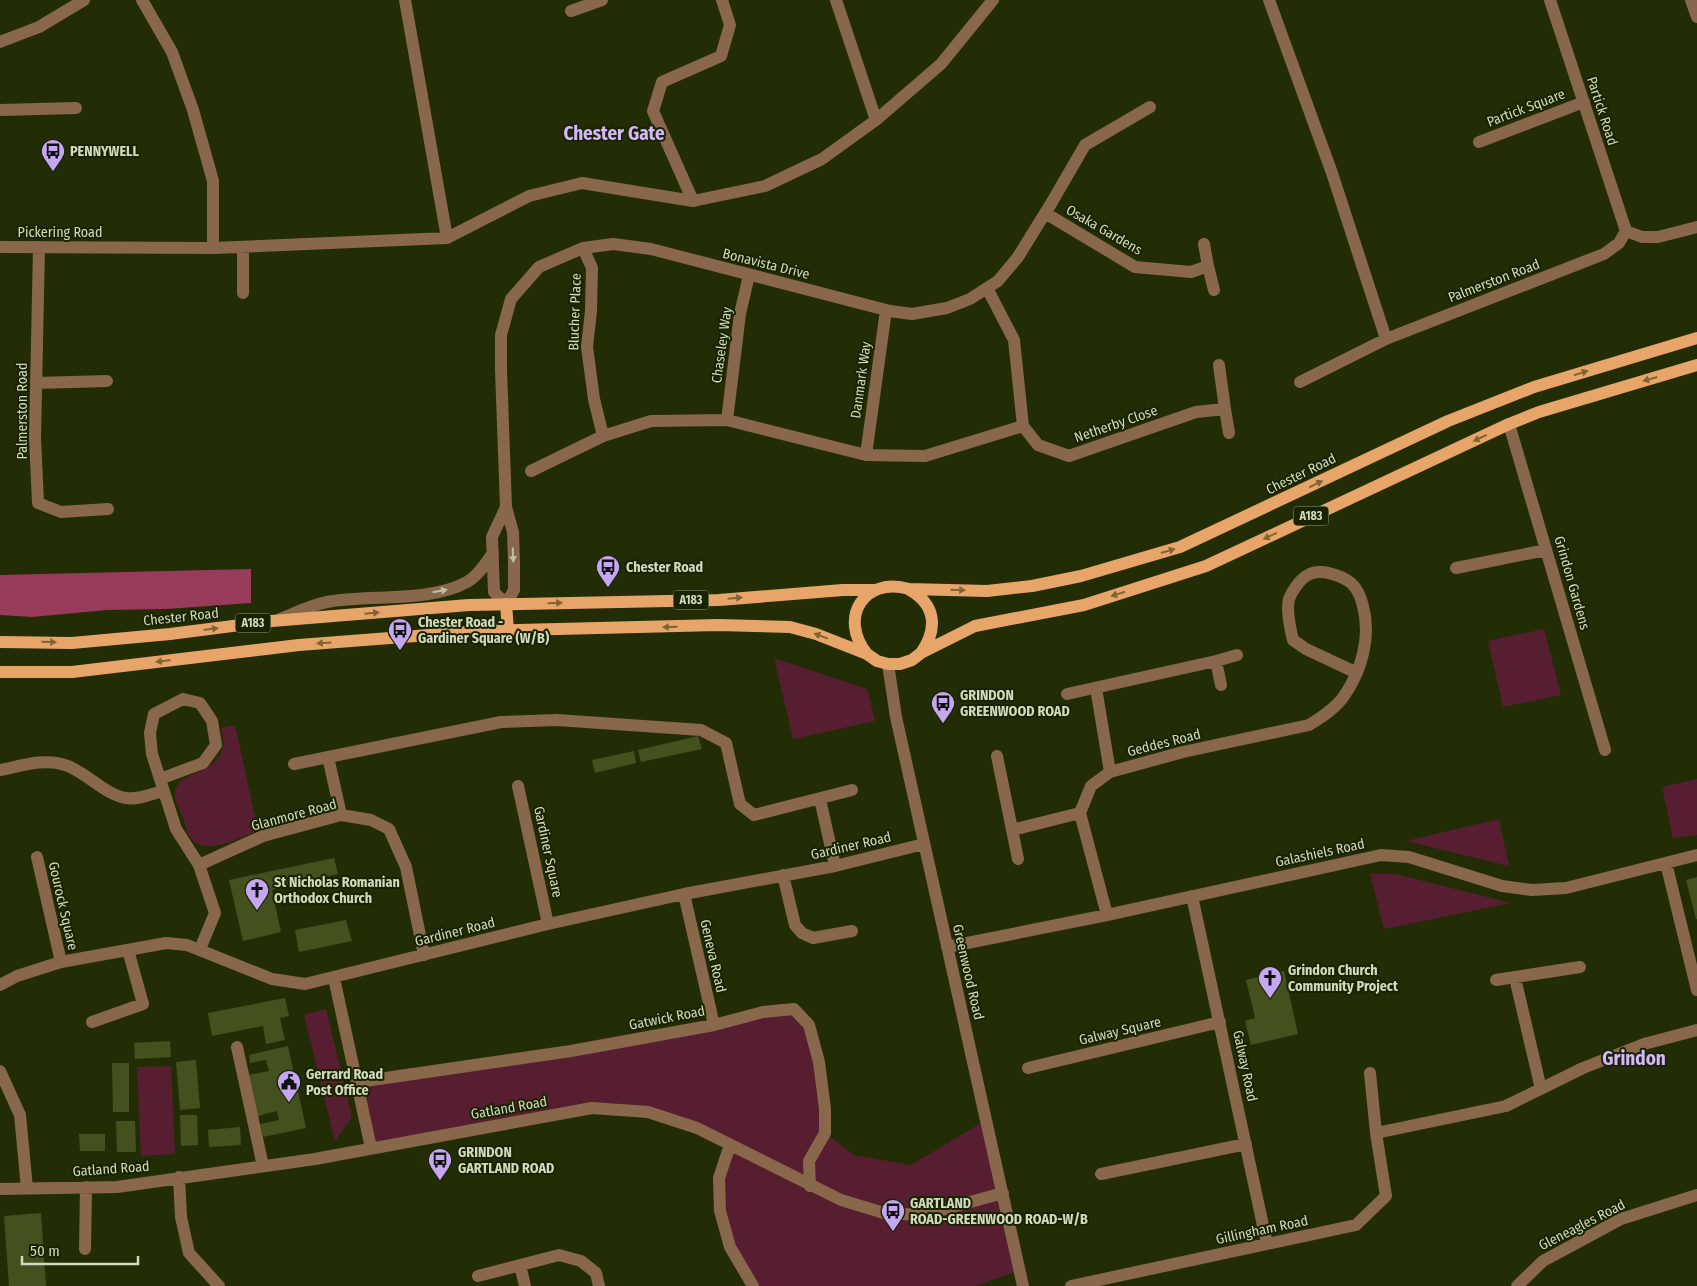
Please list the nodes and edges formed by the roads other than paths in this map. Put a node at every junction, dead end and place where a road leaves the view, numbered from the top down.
1 (84, 0) edge
2 (142, 0) edge
3 (405, 0) edge
4 (602, 0) edge
5 (722, 0) edge
6 (836, 0) edge
7 (993, 0) edge
8 (1269, 0) edge
9 (1550, 0) edge
10 (1691, 0) edge
11 (571, 11) dead end
12 (1697, 17) edge
13 (0, 42) edge
14 (1584, 102) junction
15 (1150, 107) dead end
16 (76, 108) dead end
17 (0, 110) edge
18 (876, 120) junction
19 (1479, 142) dead end
20 (693, 201) junction
21 (1045, 214) junction
22 (1697, 227) edge
23 (1626, 231) junction
24 (447, 238) junction
25 (1204, 244) dead end
26 (0, 247) edge
27 (38, 247) junction
28 (243, 247) junction
29 (213, 248) junction
30 (583, 248) junction
31 (1208, 266) junction
32 (749, 275) junction
33 (987, 288) junction
34 (1214, 290) dead end
35 (243, 293) dead end
36 (886, 310) junction
37 (1697, 338) edge
38 (1386, 339) junction
39 (1219, 365) dead end
40 (1697, 365) edge
41 (107, 381) dead end
42 (1300, 382) dead end
43 (36, 383) junction
44 (1224, 409) junction
45 (726, 420) junction
46 (1509, 424) junction
47 (1024, 426) junction
48 (1229, 433) dead end
49 (603, 436) junction
50 (866, 455) junction
51 (531, 471) dead end
52 (506, 507) junction
53 (108, 509) dead end
54 (1546, 550) junction
55 (493, 553) junction
56 (1456, 568) dead end
57 (909, 589) junction
58 (875, 590) junction
59 (506, 604) junction
60 (272, 621) junction
61 (508, 630) junction
62 (0, 642) edge
63 (922, 653) junction
64 (867, 654) junction
65 (1237, 656) dead end
66 (1216, 661) junction
67 (888, 664) junction
68 (0, 672) edge
69 (1357, 673) junction
70 (1221, 685) dead end
71 (1096, 688) junction
72 (1067, 694) dead end
73 (1605, 750) dead end
74 (997, 756) dead end
75 (328, 757) junction
76 (294, 764) dead end
77 (0, 770) edge
78 (1110, 772) junction
79 (161, 785) junction
80 (518, 786) dead end
81 (852, 790) dead end
82 (820, 799) junction
83 (1080, 813) junction
84 (340, 815) junction
85 (1012, 830) junction
86 (924, 844) junction
87 (1697, 855) edge
88 (37, 857) dead end
89 (1018, 859) dead end
90 (1666, 863) junction
91 (199, 864) junction
92 (835, 866) junction
93 (783, 876) junction
94 (684, 894) junction
95 (1192, 896) junction
96 (1107, 915) junction
97 (548, 924) junction
98 (852, 931) dead end
99 (947, 947) junction
100 (200, 949) junction
101 (128, 950) junction
102 (424, 955) junction
103 (61, 962) junction
104 (1580, 967) dead end
105 (334, 978) junction
106 (1515, 978) junction
107 (1496, 980) dead end
108 (0, 985) edge
109 (1697, 990) edge
110 (92, 1022) dead end
111 (1220, 1022) junction
112 (714, 1025) junction
113 (1697, 1030) edge
114 (237, 1046) dead end
115 (1028, 1068) dead end
116 (0, 1071) edge
117 (1370, 1073) dead end
118 (358, 1082) junction
119 (1541, 1089) junction
120 (1376, 1133) junction
121 (1246, 1144) junction
122 (730, 1145) junction
123 (372, 1148) junction
124 (263, 1166) junction
125 (1101, 1174) dead end
126 (179, 1177) junction
127 (810, 1186) junction
128 (86, 1187) junction
129 (0, 1188) edge
130 (27, 1188) junction
131 (1003, 1193) junction
132 (1697, 1195) edge
133 (1267, 1244) junction
134 (85, 1249) dead end
135 (520, 1265) junction
136 (478, 1276) dead end
137 (218, 1286) edge
138 (525, 1286) edge
139 (599, 1286) edge
140 (753, 1286) edge
141 (1023, 1286) edge
142 (1070, 1286) edge
143 (1517, 1286) edge

1 - 13 street
2 - 29 street
3 - 24 street
4 - 11 street
5 - 20 street
6 - 18 street
7 - 18 street
8 - 38 street
9 - 14 street, Partick Road
10 - 12 street
14 - 19 street, Partick Square
14 - 23 street, Partick Road
15 - 21 street, Bonavista Drive
16 - 17 street
18 - 20 street
20 - 24 street
21 - 31 street, Osaka Gardens
21 - 33 street, Bonavista Drive
22 - 23 street
23 - 38 street, Palmerston Road
24 - 28 street, Pickering Road
25 - 31 street
26 - 27 street, Pickering Road
27 - 29 street, Pickering Road
27 - 43 street, Palmerston Road
28 - 29 street, Pickering Road
28 - 35 street
30 - 32 street, Bonavista Drive
30 - 49 street, Blucher Place
30 - 52 street, Bonavista Drive
31 - 34 street
32 - 36 street, Bonavista Drive
32 - 45 street, Chaseley Way
33 - 36 street, Bonavista Drive
33 - 47 street
36 - 50 street, Danmark Way
57 -> 37 main road, Chester Road / A183
38 - 42 street, Palmerston Road
39 - 44 street
40 -> 46 main road, A183
41 - 43 street
43 - 53 street, Palmerston Road
44 - 47 street, Netherby Close
44 - 48 street
45 - 49 street
45 - 50 street
46 - 54 street, Grindon Gardens
46 -> 63 main road, A183
47 - 50 street
49 - 51 street
52 - 55 street, Bonavista Drive
52 -> 59 street, Bonavista Drive
54 - 56 street
54 - 73 street, Grindon Gardens
55 - 59 street, Bonavista Drive
60 -> 55 street
57 - 58 main road, Chester Road / A183
57 - 63 main road
59 -> 58 main road, Chester Road / A183
58 - 64 main road
60 -> 59 main road, Chester Road / A183
59 - 61 main road
62 -> 60 main road, Chester Road / A183
64 -> 61 main road, A183
61 -> 68 main road, A183
63 - 67 main road, A183
64 - 67 main road, A183
65 - 66 street
66 - 70 street
66 - 71 street
67 - 86 street, Greenwood Road
69 - 69 street, Geddes Road
69 - 78 street, Geddes Road
71 - 72 street
71 - 78 street
74 - 85 street
75 - 76 street
75 - 82 street
75 - 84 street
77 - 79 street
78 - 83 street, Geddes Road
79 - 79 street
79 - 91 street
80 - 97 street, Gardiner Square
81 - 82 street
82 - 92 street
83 - 85 street
83 - 96 street
84 - 91 street, Glanmore Road
84 - 102 street, Glanmore Road
85 - 89 street
86 - 92 street, Gardiner Road
86 - 99 street, Greenwood Road
87 - 90 street, Galashiels Road
88 - 103 street, Gourock Square
90 - 95 street, Galashiels Road
90 - 109 street
91 - 100 street
92 - 93 street, Gardiner Road
93 - 94 street, Gardiner Road
93 - 98 street
94 - 97 street, Gardiner Road
94 - 112 street, Geneva Road
95 - 96 street, Galashiels Road
95 - 111 street, Galway Road
96 - 99 street, Galashiels Road
97 - 102 street, Gardiner Road
99 - 131 street, Greenwood Road
100 - 101 street, Gardiner Road
100 - 105 street, Gardiner Road
101 - 103 street, Gardiner Road
101 - 110 street
102 - 105 street, Gardiner Road
103 - 108 street, Gardiner Road
104 - 106 street
105 - 118 street
106 - 107 street
106 - 119 street
111 - 115 street, Galway Square
111 - 121 street, Galway Road
112 - 118 street, Gatwick Road
112 - 127 street, Gatwick Road
113 - 119 street
114 - 124 street
116 - 130 street
117 - 120 street, Gillingham Road
118 - 123 street
119 - 120 street
120 - 133 street, Gillingham Road
121 - 125 street
121 - 133 street, Galway Road
122 - 123 street, Gatland Road
122 - 127 street, Gatland Road
122 - 140 street
123 - 124 street, Gatland Road
124 - 126 street, Gatland Road
126 - 128 street, Gatland Road
126 - 137 street
127 - 131 street, Gatland Road
128 - 130 street, Gatland Road
128 - 134 street
129 - 130 street, Gatland Road
131 - 141 street, Greenwood Road
132 - 143 street, Gleneagles Road
133 - 142 street, Gillingham Road
135 - 136 street
135 - 138 street
135 - 139 street

